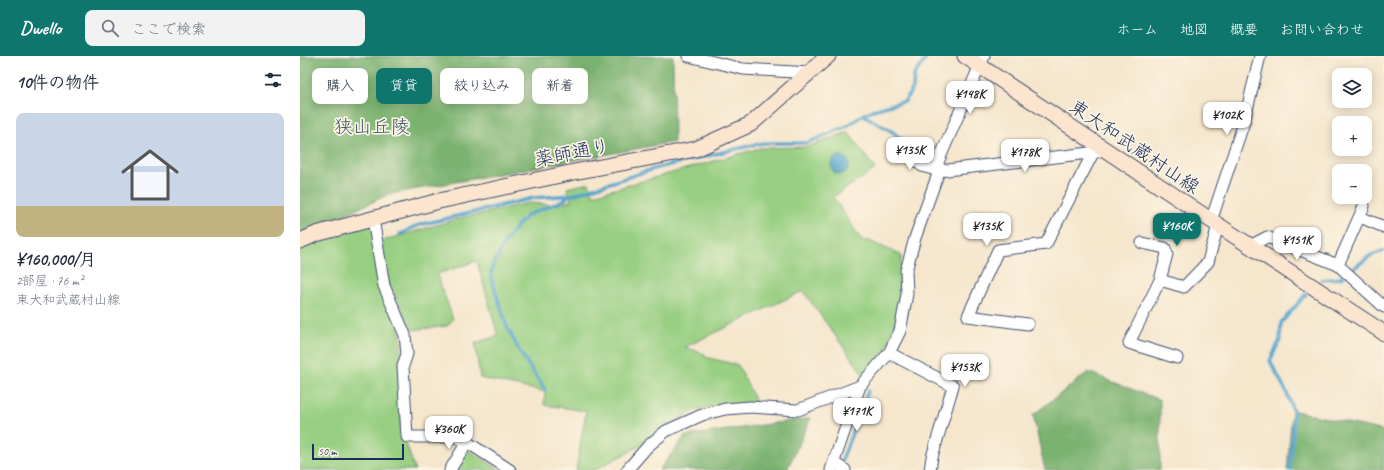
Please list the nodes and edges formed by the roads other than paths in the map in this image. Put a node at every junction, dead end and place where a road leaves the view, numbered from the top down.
1 (688, 56) edge
2 (828, 56) edge
3 (965, 56) edge
4 (1260, 56) edge
5 (981, 61) edge
6 (810, 73) junction
7 (895, 144) dead end
8 (1100, 152) junction
9 (939, 171) junction
10 (1364, 206) dead end
11 (1360, 217) junction
12 (373, 219) junction
13 (1214, 223) junction
14 (1384, 227) edge
15 (300, 241) edge
16 (1142, 243) dead end
17 (1250, 246) junction
18 (1345, 270) junction
19 (1160, 280) junction
20 (1384, 307) edge
21 (1028, 324) dead end
22 (1384, 333) edge
23 (889, 353) junction
24 (1177, 358) dead end
25 (860, 386) junction
26 (468, 442) junction
27 (642, 452) junction
28 (838, 468) edge
29 (450, 470) edge
30 (510, 470) edge
31 (618, 470) edge
32 (627, 470) edge
33 (930, 470) edge

1 - 6 street
2 - 6 street, 薬師通り
3 - 5 street, 東大和武蔵村山線
4 - 13 street
5 - 8 street, 東大和武蔵村山線
5 - 9 street
6 - 12 street, 薬師通り
7 - 9 street
8 - 9 street
8 - 13 street, 東大和武蔵村山線
8 - 21 street
9 - 23 street
10 - 11 street
11 - 14 street
11 - 18 street
12 - 15 street, 薬師通り
12 - 26 street
13 - 17 street, 東大和武蔵村山線
13 - 19 street
16 - 19 street
17 - 18 street
17 - 22 street, 東大和武蔵村山線
18 - 20 street
19 - 24 street
23 - 25 street
23 - 33 street
25 - 27 street
25 - 28 street
26 - 29 street
26 - 30 street
27 - 31 street
27 - 32 street

